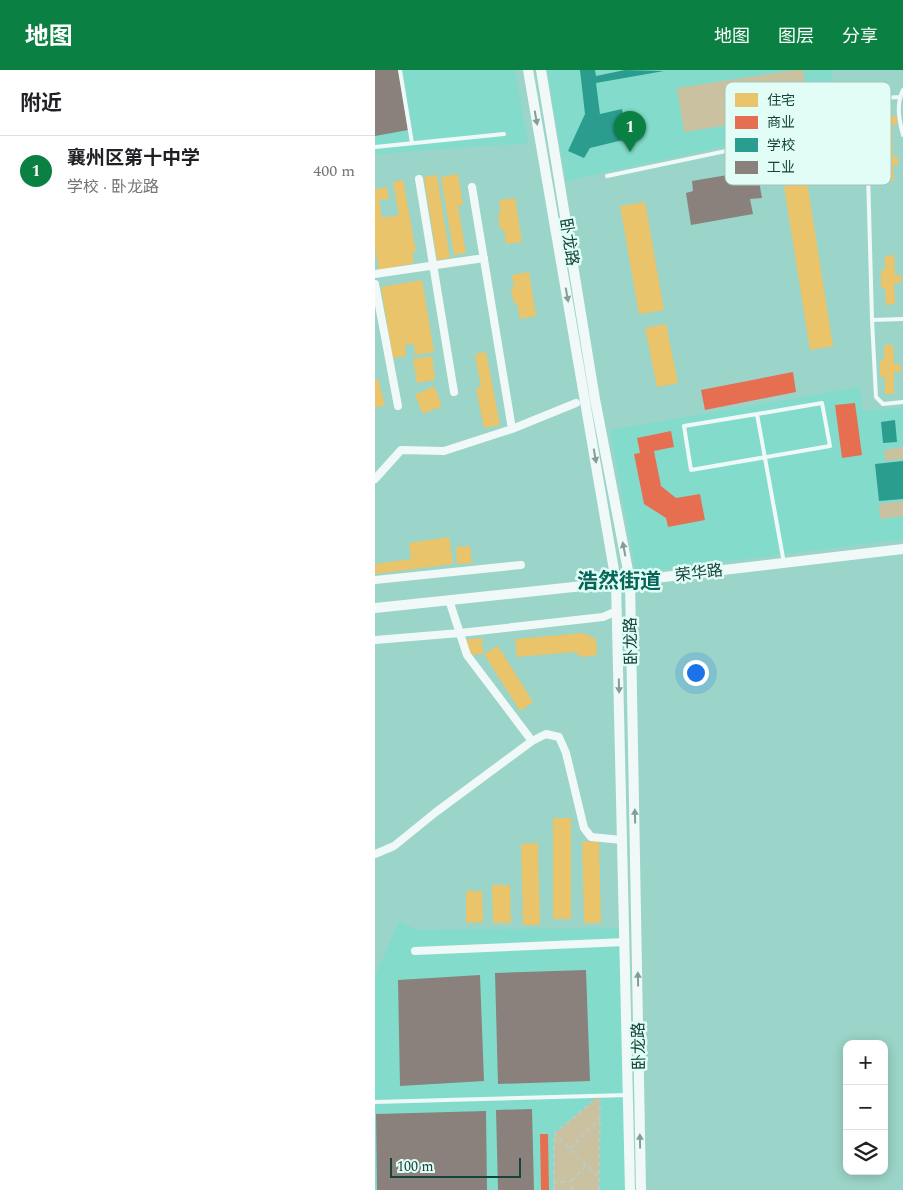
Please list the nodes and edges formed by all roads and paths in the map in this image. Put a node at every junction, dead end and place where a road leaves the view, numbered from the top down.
1 (400, 70) edge
2 (528, 70) edge
3 (541, 70) edge
4 (903, 90) edge
5 (891, 97) edge
6 (899, 97) junction
7 (504, 134) dead end
8 (903, 135) edge
9 (412, 143) junction
10 (375, 147) edge
11 (725, 151) edge
12 (607, 176) dead end
13 (419, 180) dead end
14 (869, 185) edge
15 (472, 187) dead end
16 (484, 258) junction
17 (433, 266) junction
18 (375, 274) edge
19 (375, 284) edge
20 (903, 319) edge
21 (873, 320) junction
22 (454, 392) dead end
23 (903, 402) edge
24 (577, 403) dead end
25 (399, 406) dead end
26 (757, 414) junction
27 (512, 429) junction
28 (765, 457) junction
29 (375, 480) edge
30 (903, 549) edge
31 (784, 563) junction
32 (521, 565) dead end
33 (375, 580) edge
34 (630, 581) junction
35 (616, 582) junction
36 (449, 600) junction
37 (375, 608) edge
38 (617, 611) junction
39 (460, 633) junction
40 (375, 640) edge
41 (532, 741) junction
42 (622, 840) junction
43 (375, 854) edge
44 (625, 942) junction
45 (415, 951) dead end
46 (600, 1095) junction
47 (628, 1095) junction
48 (375, 1102) edge
49 (599, 1118) junction
50 (554, 1134) junction
51 (570, 1149) junction
52 (586, 1165) junction
53 (599, 1178) junction
54 (572, 1181) junction
55 (553, 1183) junction
56 (554, 1190) edge
57 (572, 1190) edge
58 (599, 1190) edge
59 (630, 1190) edge
60 (641, 1190) edge

1 - 9 lane
2 -> 35 main road, 卧龙路
34 -> 3 main road, 卧龙路
4 - 6 lane
5 - 6 lane
6 - 8 lane
7 - 9 lane
9 - 10 lane
11 - 12 lane
13 - 17 street
14 - 21 lane
15 - 16 street
16 - 17 street
16 - 27 street
17 - 18 street
17 - 22 street
19 - 25 street
20 - 21 lane
21 - 23 lane
24 - 27 street
26 - 28 lane
26 - 28 lane
26 - 28 lane
27 - 29 street
28 - 31 lane
30 - 31 main road, 荣华路
31 - 34 main road, 荣华路
32 - 33 street
34 - 35 main road, 荣华路
60 -> 34 main road, 卧龙路
35 - 36 main road, 荣华路
35 - 38 main road, 卧龙路
36 - 37 main road, 荣华路
36 - 39 street
38 - 39 street
38 -> 42 main road, 卧龙路
39 - 40 street
39 - 41 street
41 - 42 street
41 - 43 street
42 - 44 main road, 卧龙路
44 - 45 street
44 - 47 main road, 卧龙路
46 - 47 lane
46 - 48 lane
46 - 49 path
46 - 50 path
47 - 59 main road, 卧龙路
49 - 51 path
49 - 53 path
50 - 51 path
50 - 55 path
51 - 52 path
52 - 53 path
52 - 54 path
53 - 58 path
54 - 55 path
54 - 57 path
55 - 56 path

